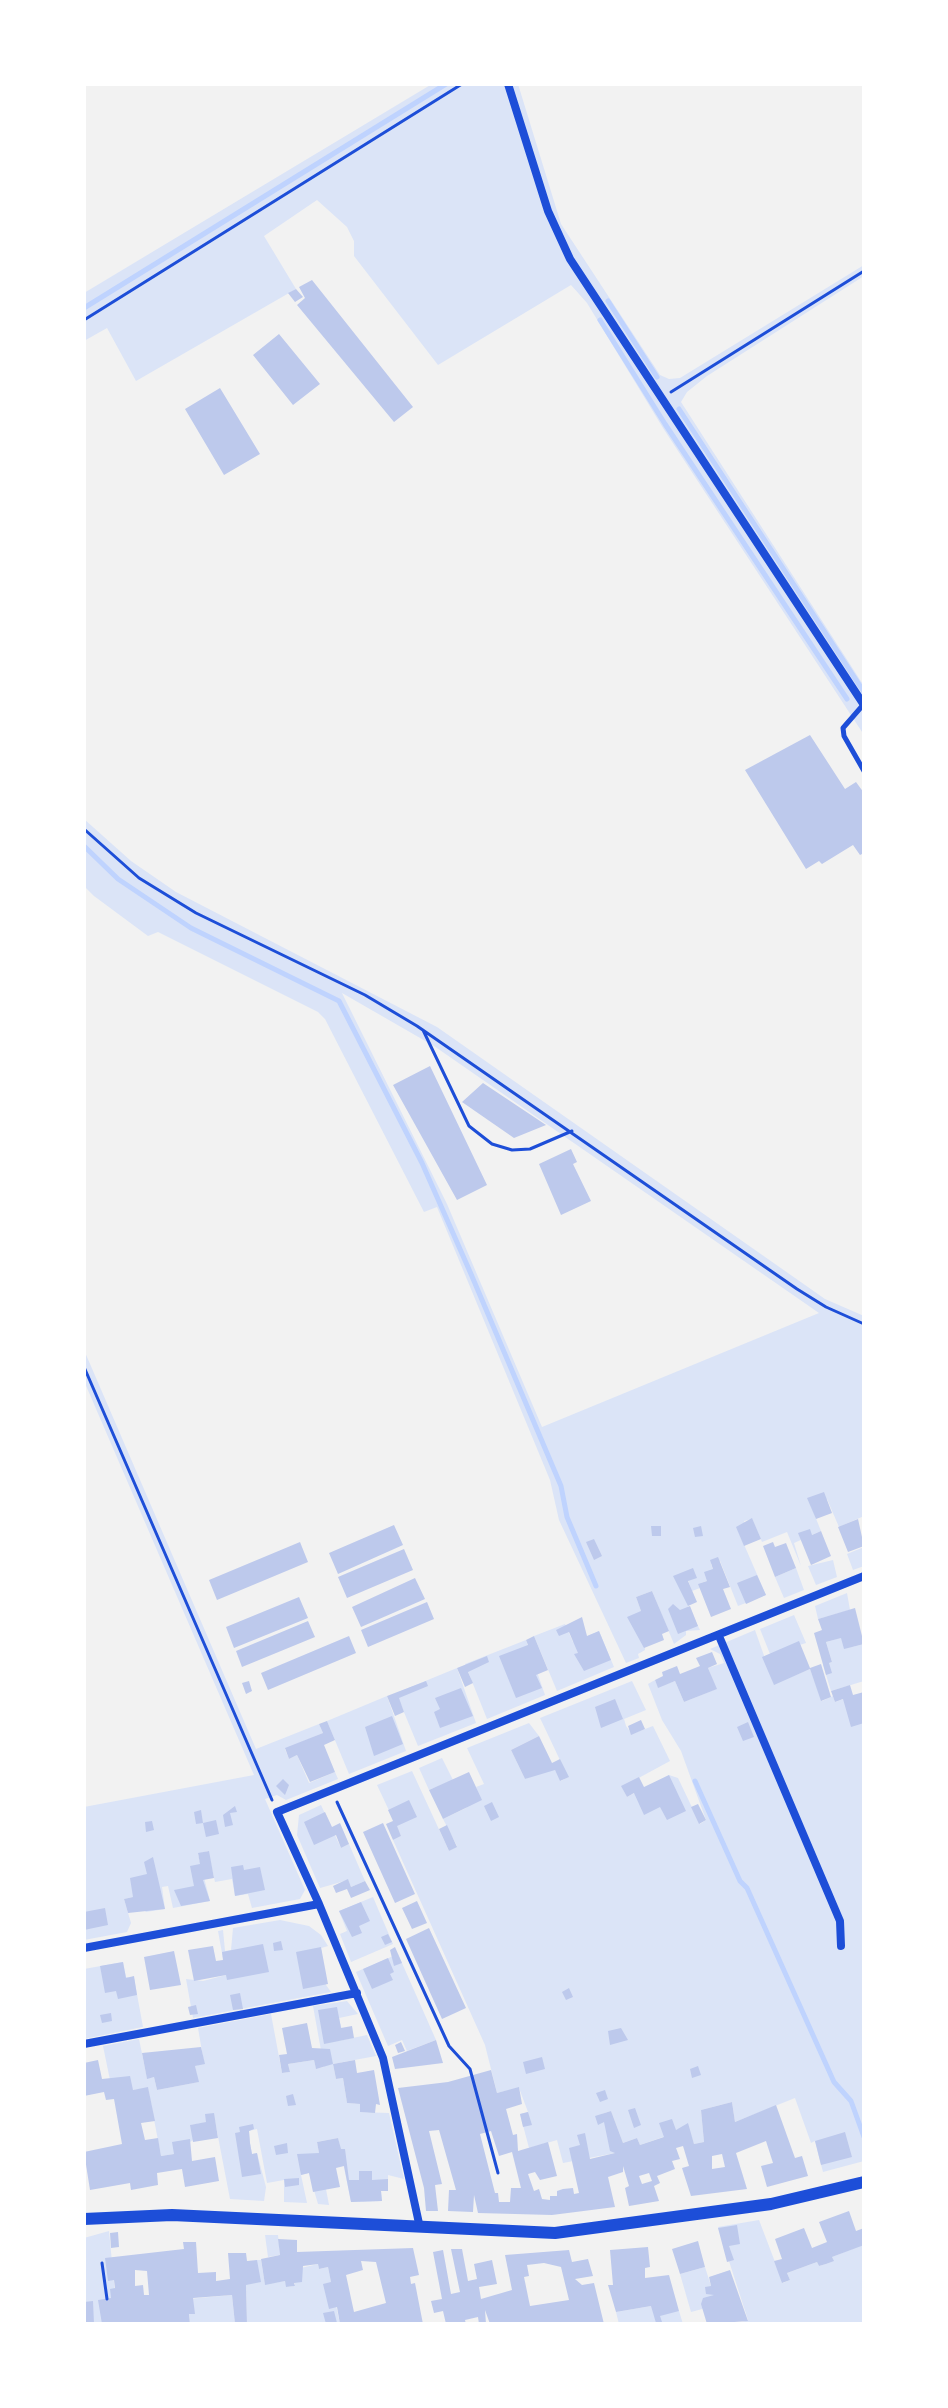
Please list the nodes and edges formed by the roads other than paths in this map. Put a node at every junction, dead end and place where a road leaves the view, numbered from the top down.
1 (508, 84) edge
2 (864, 705) edge
3 (864, 771) edge
4 (863, 1580) edge
5 (719, 1636) junction
6 (319, 1904) junction
7 (841, 1946) dead end
8 (84, 1948) edge
9 (357, 1993) junction
10 (84, 2044) edge
11 (864, 2182) edge
12 (84, 2219) edge
13 (420, 2228) junction

1 - 2 street
2 - 3 lane
4 - 5 street
5 - 6 street
5 - 7 street
6 - 8 street
6 - 9 street
9 - 10 street
9 - 13 street
11 - 13 street
12 - 13 street

